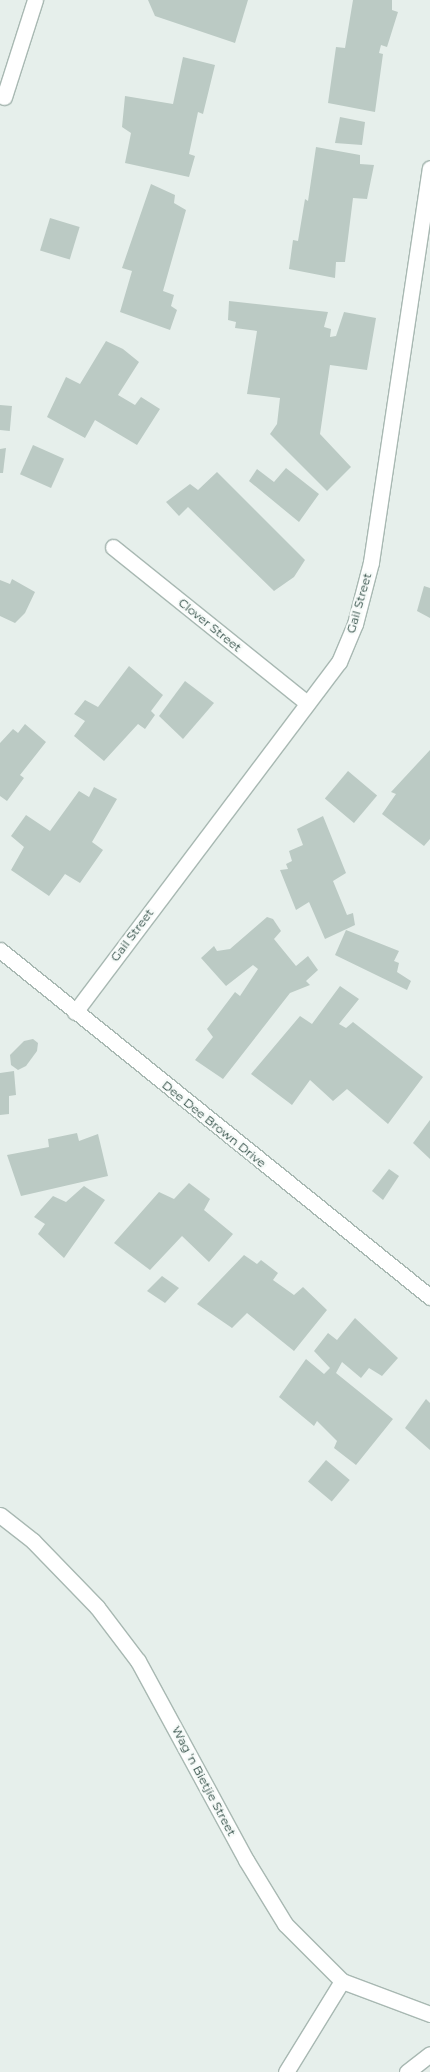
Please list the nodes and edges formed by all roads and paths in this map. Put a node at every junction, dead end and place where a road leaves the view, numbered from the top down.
1 (35, 0) edge
2 (4, 97) dead end
3 (430, 168) edge
4 (114, 548) dead end
5 (307, 703) junction
6 (0, 950) edge
7 (75, 1012) junction
8 (430, 1297) edge
9 (0, 1515) edge
10 (342, 1980) junction
11 (430, 2014) edge
12 (430, 2054) edge
13 (286, 2072) edge
14 (407, 2072) edge

1 - 2 street
3 - 5 street, Gail Street
4 - 5 street, Clover Street
5 - 7 street, Gail Street
6 - 7 street, Dee Dee Brown Drive
7 - 8 street, Dee Dee Brown Drive
9 - 10 street, Wag 'n Bietjie Street
10 - 11 street, Wag 'n Bietjie Street
10 - 13 street
12 - 14 street

